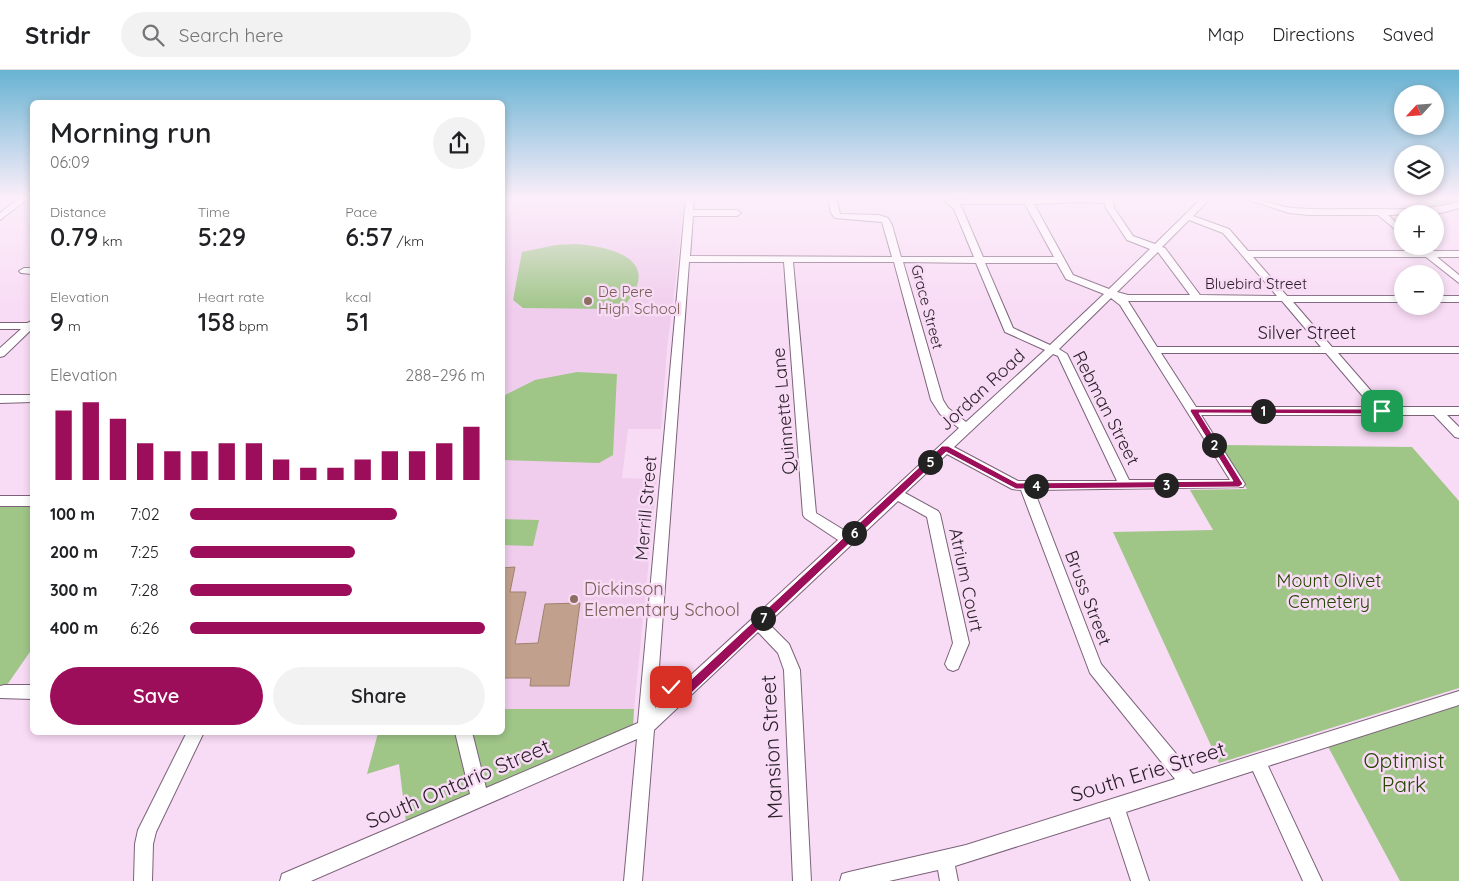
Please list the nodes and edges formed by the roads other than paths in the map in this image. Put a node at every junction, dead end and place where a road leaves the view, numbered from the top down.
1 (688, 235) edge
2 (890, 235) edge
3 (969, 235) edge
4 (1046, 235) edge
5 (1128, 235) edge
6 (1170, 235) edge
7 (1228, 235) edge
8 (1157, 247) junction
9 (1246, 254) junction
10 (1394, 254) edge
11 (1444, 254) edge
12 (1459, 254) edge
13 (1429, 255) edge
14 (686, 259) junction
15 (788, 259) junction
16 (899, 259) junction
17 (980, 260) junction
18 (1060, 260) junction
19 (1459, 280) edge
20 (1110, 293) junction
21 (1198, 299) junction
22 (1284, 299) junction
23 (1394, 299) edge
24 (1444, 299) edge
25 (1459, 299) edge
26 (30, 325) edge
27 (0, 326) edge
28 (30, 327) edge
29 (1052, 349) junction
30 (1156, 350) junction
31 (1329, 350) junction
32 (1459, 350) edge
33 (0, 354) edge
34 (0, 399) edge
35 (30, 399) edge
36 (1193, 411) junction
37 (1382, 411) junction
38 (1437, 411) junction
39 (1459, 411) edge
40 (967, 428) junction
41 (1459, 434) edge
42 (945, 448) junction
43 (1125, 485) junction
44 (1026, 486) junction
45 (896, 494) junction
46 (0, 501) edge
47 (30, 501) edge
48 (848, 539) junction
49 (758, 623) junction
50 (953, 664) dead end
51 (651, 670) junction
52 (4, 692) dead end
53 (30, 692) edge
54 (681, 695) junction
55 (1459, 698) edge
56 (646, 728) junction
57 (194, 735) edge
58 (464, 735) edge
59 (1257, 762) junction
60 (1189, 783) junction
61 (480, 799) junction
62 (1115, 806) junction
63 (945, 860) junction
64 (143, 881) edge
65 (288, 881) edge
66 (633, 881) edge
67 (802, 881) edge
68 (849, 881) edge
69 (949, 881) edge
70 (1140, 881) edge
71 (1313, 881) edge

1 - 14 street, Merrill Street
2 - 16 street, Grace Street
3 - 17 street
4 - 18 street
5 - 8 street
6 - 8 street, Jordan Road
7 - 9 street
8 - 20 street, Jordan Road
8 - 21 street
9 - 10 street
9 - 22 street
11 - 12 street
13 - 19 street
14 - 15 street
14 - 51 street, Merrill Street
15 - 16 street
15 - 48 street, Quinnette Lane
16 - 17 street
16 - 40 street, Grace Street
17 - 18 street
17 - 29 street
18 - 20 street
20 - 21 street, Bluebird Street
20 - 29 street, Jordan Road
20 - 30 street
21 - 22 street, Bluebird Street
22 - 23 street, Bluebird Street
22 - 31 street
24 - 25 street
26 - 27 street
28 - 33 street
29 - 40 street, Jordan Road
29 - 43 street, Rebman Street
30 - 31 street, Silver Street
30 - 36 street
31 - 32 street, Silver Street
31 - 37 street
34 - 35 street
36 - 37 street
36 - 43 street
37 - 38 street
38 - 39 street
38 - 41 street
40 - 42 street, Jordan Road
42 - 44 street
42 - 45 street, Jordan Road
43 - 44 street
44 - 60 street, Bruss Street
45 - 48 street, Jordan Road
45 - 50 street, Atrium Court
46 - 47 street
48 - 49 street, Jordan Road
49 - 54 street, Jordan Road
49 - 67 street, Mansion Street
51 - 54 street
51 - 56 street, Merrill Street
52 - 53 street
54 - 56 street, Jordan Road
55 - 59 street, South Erie Street
56 - 61 street, South Ontario Street
56 - 66 street, Merrill Street
57 - 64 street
58 - 61 street
59 - 60 street, South Erie Street
59 - 71 street
60 - 62 street, South Erie Street
61 - 65 street, South Ontario Street
62 - 63 street, South Erie Street
62 - 70 street
63 - 68 street, South Erie Street
63 - 69 street

